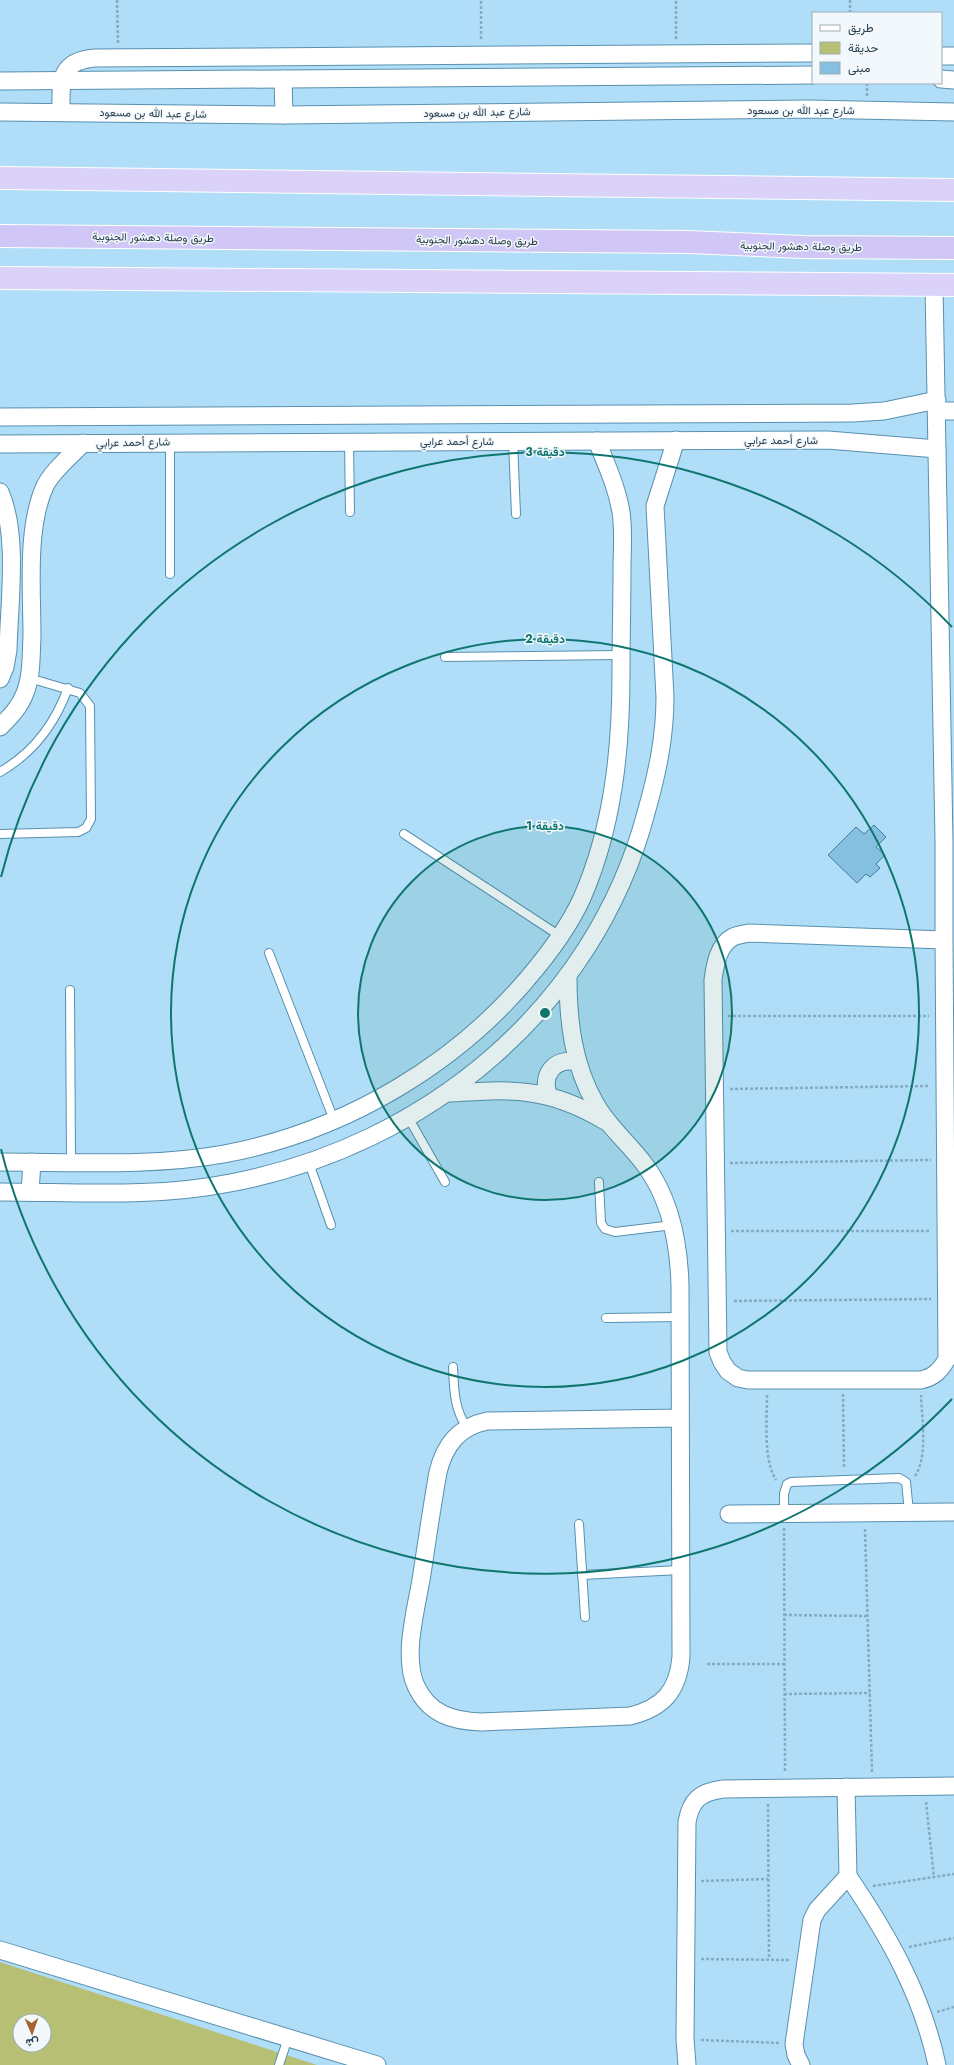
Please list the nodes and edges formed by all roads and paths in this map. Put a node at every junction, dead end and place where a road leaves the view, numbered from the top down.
1 (117, 0) edge
2 (482, 0) edge
3 (676, 0) edge
4 (850, 0) edge
5 (850, 12) edge
6 (812, 53) edge
7 (676, 54) junction
8 (481, 55) junction
9 (942, 56) edge
10 (954, 56) edge
11 (118, 58) junction
12 (676, 76) junction
13 (812, 76) edge
14 (482, 78) junction
15 (283, 79) junction
16 (942, 79) edge
17 (61, 80) junction
18 (954, 80) edge
19 (0, 81) edge
20 (0, 112) edge
21 (61, 112) junction
22 (954, 112) edge
23 (284, 115) junction
24 (0, 178) edge
25 (954, 190) edge
26 (0, 236) edge
27 (954, 248) edge
28 (0, 278) edge
29 (944, 285) edge
30 (937, 406) junction
31 (954, 411) edge
32 (462, 416) junction
33 (0, 417) edge
34 (676, 440) junction
35 (349, 441) junction
36 (462, 441) junction
37 (513, 441) junction
38 (597, 441) junction
39 (170, 442) junction
40 (83, 443) junction
41 (0, 444) edge
42 (938, 449) junction
43 (0, 492) edge
44 (350, 512) dead end
45 (516, 514) dead end
46 (170, 574) dead end
47 (621, 655) junction
48 (445, 657) dead end
49 (29, 678) junction
50 (0, 679) edge
51 (68, 688) junction
52 (0, 727) edge
53 (0, 772) edge
54 (0, 834) edge
55 (404, 834) dead end
56 (949, 841) edge
57 (560, 936) junction
58 (944, 940) junction
59 (269, 953) dead end
60 (568, 977) junction
61 (70, 990) dead end
62 (714, 1016) junction
63 (944, 1016) junction
64 (577, 1062) junction
65 (944, 1086) junction
66 (714, 1089) junction
67 (448, 1093) junction
68 (549, 1096) junction
69 (408, 1117) junction
70 (334, 1120) junction
71 (607, 1122) junction
72 (945, 1160) junction
73 (0, 1162) edge
74 (32, 1162) junction
75 (71, 1162) junction
76 (309, 1163) junction
77 (715, 1163) junction
78 (445, 1182) dead end
79 (599, 1182) dead end
80 (0, 1192) edge
81 (30, 1192) junction
82 (331, 1225) dead end
83 (673, 1225) junction
84 (716, 1231) junction
85 (946, 1231) junction
86 (947, 1299) junction
87 (717, 1301) junction
88 (680, 1317) junction
89 (606, 1318) dead end
90 (453, 1367) dead end
91 (920, 1380) junction
92 (767, 1381) junction
93 (843, 1381) junction
94 (680, 1418) junction
95 (467, 1428) junction
96 (844, 1480) junction
97 (906, 1482) junction
98 (785, 1488) junction
99 (865, 1512) junction
100 (909, 1512) junction
101 (954, 1512) edge
102 (784, 1513) junction
103 (729, 1514) dead end
104 (579, 1524) dead end
105 (680, 1570) junction
106 (582, 1575) junction
107 (784, 1614) junction
108 (868, 1616) junction
109 (585, 1617) dead end
110 (707, 1664) dead end
111 (784, 1664) junction
112 (784, 1694) junction
113 (870, 1694) junction
114 (924, 1786) junction
115 (954, 1786) edge
116 (846, 1787) junction
117 (872, 1787) junction
118 (767, 1788) junction
119 (785, 1788) junction
120 (954, 1874) edge
121 (934, 1877) junction
122 (768, 1879) junction
123 (686, 1881) junction
124 (853, 1882) junction
125 (954, 1938) edge
126 (895, 1949) junction
127 (0, 1951) edge
128 (685, 1959) junction
129 (769, 1959) junction
130 (805, 1961) junction
131 (288, 2038) junction
132 (685, 2039) junction
133 (794, 2044) junction
134 (279, 2065) edge
135 (378, 2065) edge
136 (687, 2065) edge
137 (801, 2065) edge
138 (937, 2065) edge

1 - 11 path
2 - 8 path
3 - 7 path
4 - 5 path
6 - 7 street
7 - 8 street
7 - 12 street
8 - 11 street
8 - 14 street
9 - 10 street
11 - 17 street
12 - 13 street
12 - 14 street
14 - 15 street
15 - 17 street
15 - 23 street
16 - 18 street
17 - 19 street
17 - 21 street
20 - 21 street, شارع عبد الله بن مسعود
21 - 23 street, شارع عبد الله بن مسعود
22 - 23 street, شارع عبد الله بن مسعود
24 - 25 highway
26 - 27 highway, طريق وصلة دهشور الجنوبية
28 - 29 highway
29 - 30 street
30 - 31 street
30 - 32 street
30 - 42 street
32 - 33 street
32 - 36 street
34 - 38 street, شارع أحمد عرابي
34 - 42 street, شارع أحمد عرابي
34 - 60 street
35 - 36 street, شارع أحمد عرابي
35 - 39 street, شارع أحمد عرابي
35 - 44 lane
36 - 37 street, شارع أحمد عرابي
37 - 38 street, شارع أحمد عرابي
37 - 45 lane
38 - 47 street
39 - 40 street, شارع أحمد عرابي
39 - 46 lane
40 - 41 street, شارع أحمد عرابي
40 - 49 street
42 - 56 street
43 - 50 street
47 - 48 lane
47 - 57 street
49 - 51 lane
49 - 52 street
51 - 53 lane
51 - 54 lane
55 - 57 lane
56 - 58 street
57 - 70 street
58 - 62 street
58 - 63 street
59 - 70 lane
60 - 64 street
60 - 67 street
61 - 75 lane
62 - 63 path
62 - 66 street
63 - 65 street
64 - 68 street
64 - 71 street
65 - 66 path
65 - 72 street
66 - 77 street
67 - 68 street
67 - 69 street
68 - 71 street
69 - 76 street
69 - 78 lane
70 - 75 street
71 - 83 street
72 - 77 path
72 - 85 street
73 - 74 street
74 - 75 street
74 - 81 street
76 - 81 street
76 - 82 lane
77 - 84 street
79 - 83 lane
80 - 81 street
83 - 88 street
84 - 85 path
84 - 87 street
85 - 86 street
86 - 87 path
86 - 91 street
87 - 92 street
88 - 89 lane
88 - 94 street
90 - 95 lane
91 - 93 street
91 - 97 path
92 - 93 street
92 - 98 path
93 - 96 path
94 - 95 street
94 - 105 street
95 - 105 street
96 - 97 lane
96 - 98 lane
97 - 100 lane
98 - 102 lane
99 - 100 street
99 - 102 street
99 - 108 path
100 - 101 street
102 - 103 street
102 - 107 path
104 - 106 lane
105 - 106 lane
106 - 109 lane
107 - 108 path
107 - 111 path
108 - 113 path
110 - 111 path
111 - 112 path
112 - 113 path
112 - 119 path
113 - 117 path
114 - 115 street
114 - 117 street
114 - 121 path
116 - 117 street
116 - 119 street
116 - 124 street
118 - 119 street
118 - 122 path
118 - 123 street
120 - 121 path
121 - 124 path
122 - 123 path
122 - 129 path
123 - 128 street
124 - 126 street
124 - 130 street
125 - 126 path
126 - 138 street
127 - 131 street
128 - 129 path
128 - 132 street
129 - 130 path
130 - 133 street
131 - 134 lane
131 - 135 street
132 - 133 path
132 - 136 street
133 - 137 street

